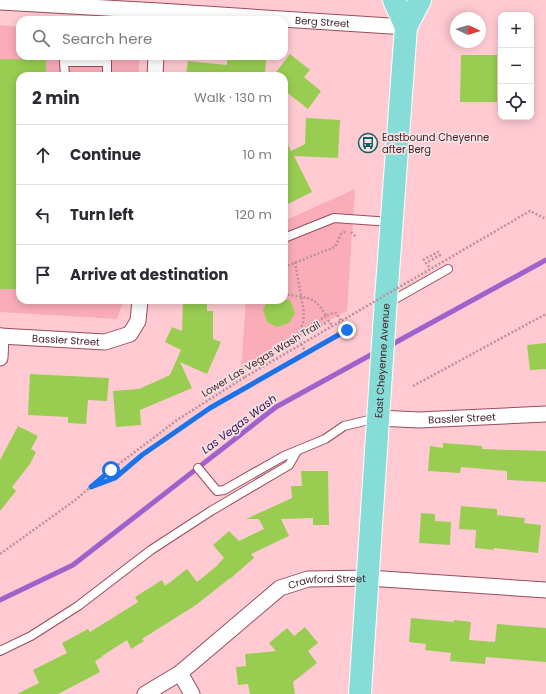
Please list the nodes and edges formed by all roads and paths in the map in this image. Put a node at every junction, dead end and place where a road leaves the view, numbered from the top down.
1 (394, 0) edge
2 (420, 0) edge
3 (9, 2) edge
4 (159, 15) edge
5 (180, 16) edge
6 (288, 21) edge
7 (406, 27) junction
8 (156, 60) edge
9 (65, 72) edge
10 (107, 72) edge
11 (155, 72) edge
12 (546, 219) edge
13 (392, 222) junction
14 (288, 236) edge
15 (356, 237) dead end
16 (423, 260) dead end
17 (295, 262) junction
18 (426, 263) dead end
19 (288, 266) edge
20 (448, 269) dead end
21 (288, 295) edge
22 (301, 297) junction
23 (140, 304) edge
24 (385, 309) junction
25 (546, 314) edge
26 (326, 316) junction
27 (332, 326) junction
28 (0, 336) edge
29 (306, 353) junction
30 (0, 358) edge
31 (413, 386) dead end
32 (546, 414) edge
33 (378, 418) junction
34 (297, 451) junction
35 (198, 468) dead end
36 (91, 487) junction
37 (0, 554) edge
38 (368, 578) junction
39 (546, 590) edge
40 (0, 651) edge
41 (180, 673) junction
42 (145, 694) edge
43 (192, 694) edge
44 (360, 694) edge

1 - 7 main road, East Cheyenne Avenue
2 - 7 main road, East Cheyenne Avenue
3 - 4 street, Berg Street
4 - 5 street, Berg Street
6 - 7 street, Berg Street
7 - 13 main road, East Cheyenne Avenue
8 - 11 street
9 - 10 lane
12 - 27 path, Lower Las Vegas Wash Trail, bridge
13 - 14 lane
13 - 24 main road, East Cheyenne Avenue
15 - 17 path
16 - 18 path
17 - 19 path
17 - 22 path
20 - 24 lane
21 - 22 path
22 - 26 path
22 - 29 path
23 - 28 street, Bassler Street
24 - 33 main road, East Cheyenne Avenue
25 - 31 path
26 - 27 path
26 - 29 path
27 - 36 path, Lower Las Vegas Wash Trail, bridge
28 - 30 street
29 - 36 path
32 - 33 street, Bassler Street
33 - 34 lane
33 - 38 main road, East Cheyenne Avenue
34 - 35 lane
34 - 40 lane
36 - 37 path, Lower Las Vegas Wash Trail
38 - 39 street, Crawford Street
38 - 41 street, Crawford Street
38 - 44 main road, East Cheyenne Avenue
41 - 42 street, Crawford Street
41 - 43 street

